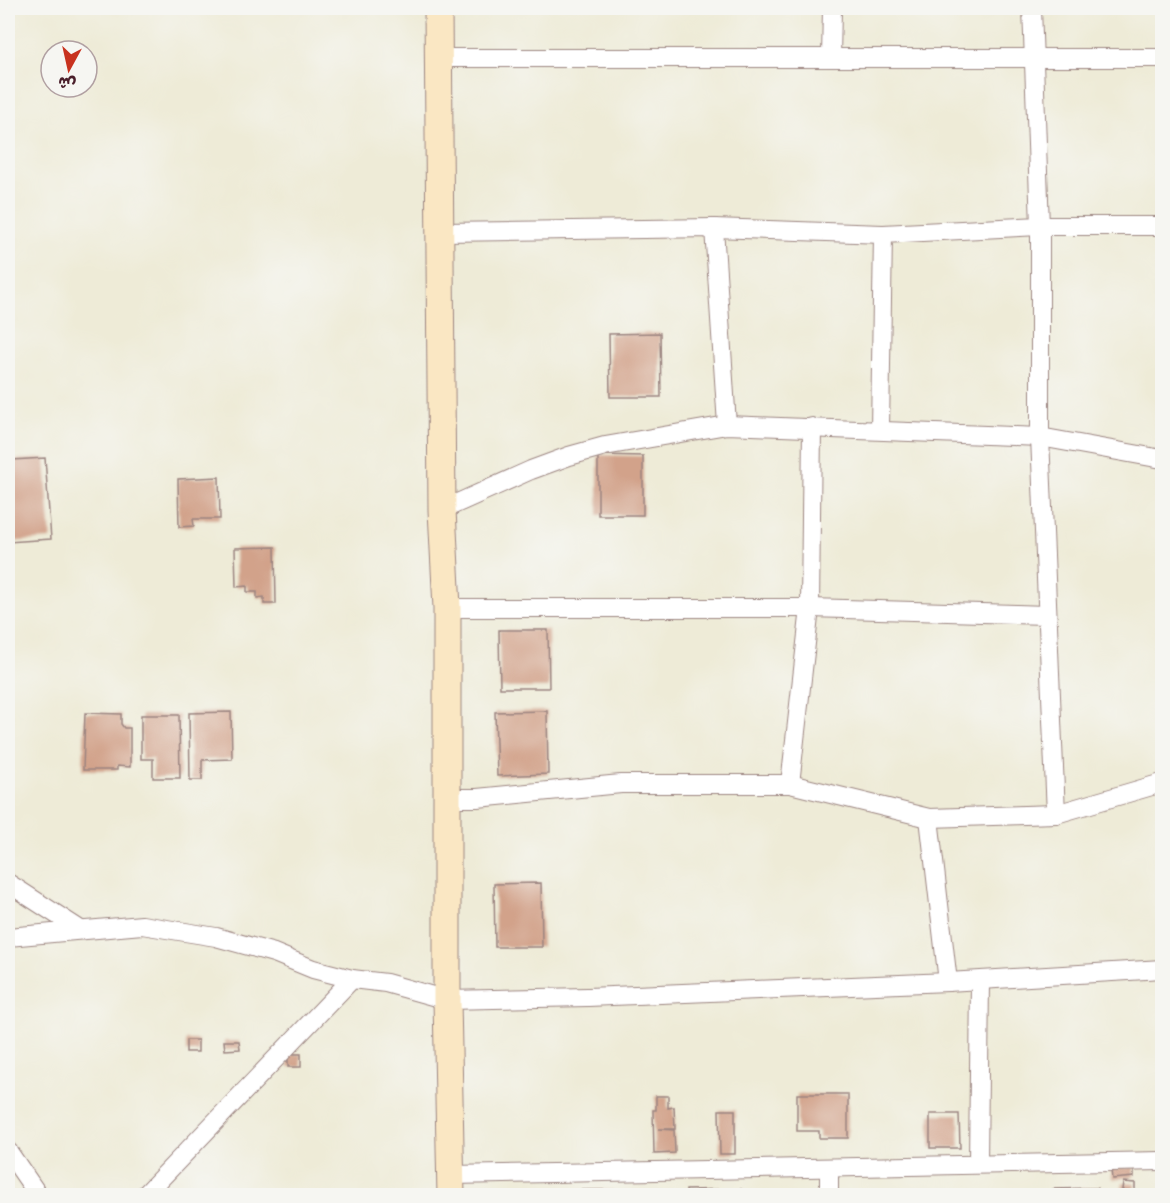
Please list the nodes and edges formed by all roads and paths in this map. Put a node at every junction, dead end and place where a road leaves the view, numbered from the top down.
1 (438, 8) edge
2 (832, 8) edge
3 (1032, 8) edge
4 (440, 58) junction
5 (831, 58) junction
6 (1033, 58) junction
7 (1162, 58) edge
8 (1040, 226) junction
9 (1162, 226) edge
10 (714, 228) junction
11 (441, 232) junction
12 (883, 234) junction
13 (727, 425) junction
14 (812, 427) junction
15 (880, 430) junction
16 (1040, 437) junction
17 (1162, 459) edge
18 (442, 510) junction
19 (447, 608) junction
20 (810, 608) junction
21 (1047, 615) junction
22 (1162, 783) edge
23 (790, 784) junction
24 (446, 798) junction
25 (1056, 814) junction
26 (929, 818) junction
27 (8, 883) edge
28 (79, 929) junction
29 (8, 937) edge
30 (1162, 969) edge
31 (352, 979) junction
32 (980, 981) junction
33 (948, 982) junction
34 (447, 1000) junction
35 (8, 1151) edge
36 (1162, 1161) edge
37 (978, 1164) junction
38 (829, 1168) junction
39 (451, 1185) edge
40 (39, 1196) edge
41 (144, 1196) edge
42 (829, 1196) edge

1 - 4 street
2 - 5 street
3 - 6 street
4 - 5 street
4 - 11 street
5 - 6 street
6 - 7 street
6 - 8 street
8 - 9 street
8 - 12 street
8 - 16 street
10 - 11 street
10 - 12 street
10 - 13 street
11 - 18 street
12 - 15 street
13 - 14 street
13 - 18 street
14 - 15 street
14 - 20 street
15 - 16 street
16 - 17 street
16 - 21 street
18 - 19 street
19 - 20 street
19 - 24 street
20 - 21 street
20 - 23 street
21 - 25 street
22 - 25 street
23 - 24 street
23 - 26 street
24 - 34 street
25 - 26 street
26 - 33 street
27 - 28 street
28 - 29 street
28 - 31 street
30 - 32 street
31 - 34 street
31 - 41 street
32 - 33 street
32 - 37 street
33 - 34 street
34 - 39 street
35 - 40 street
36 - 37 street
37 - 38 street
38 - 39 street
38 - 42 street

